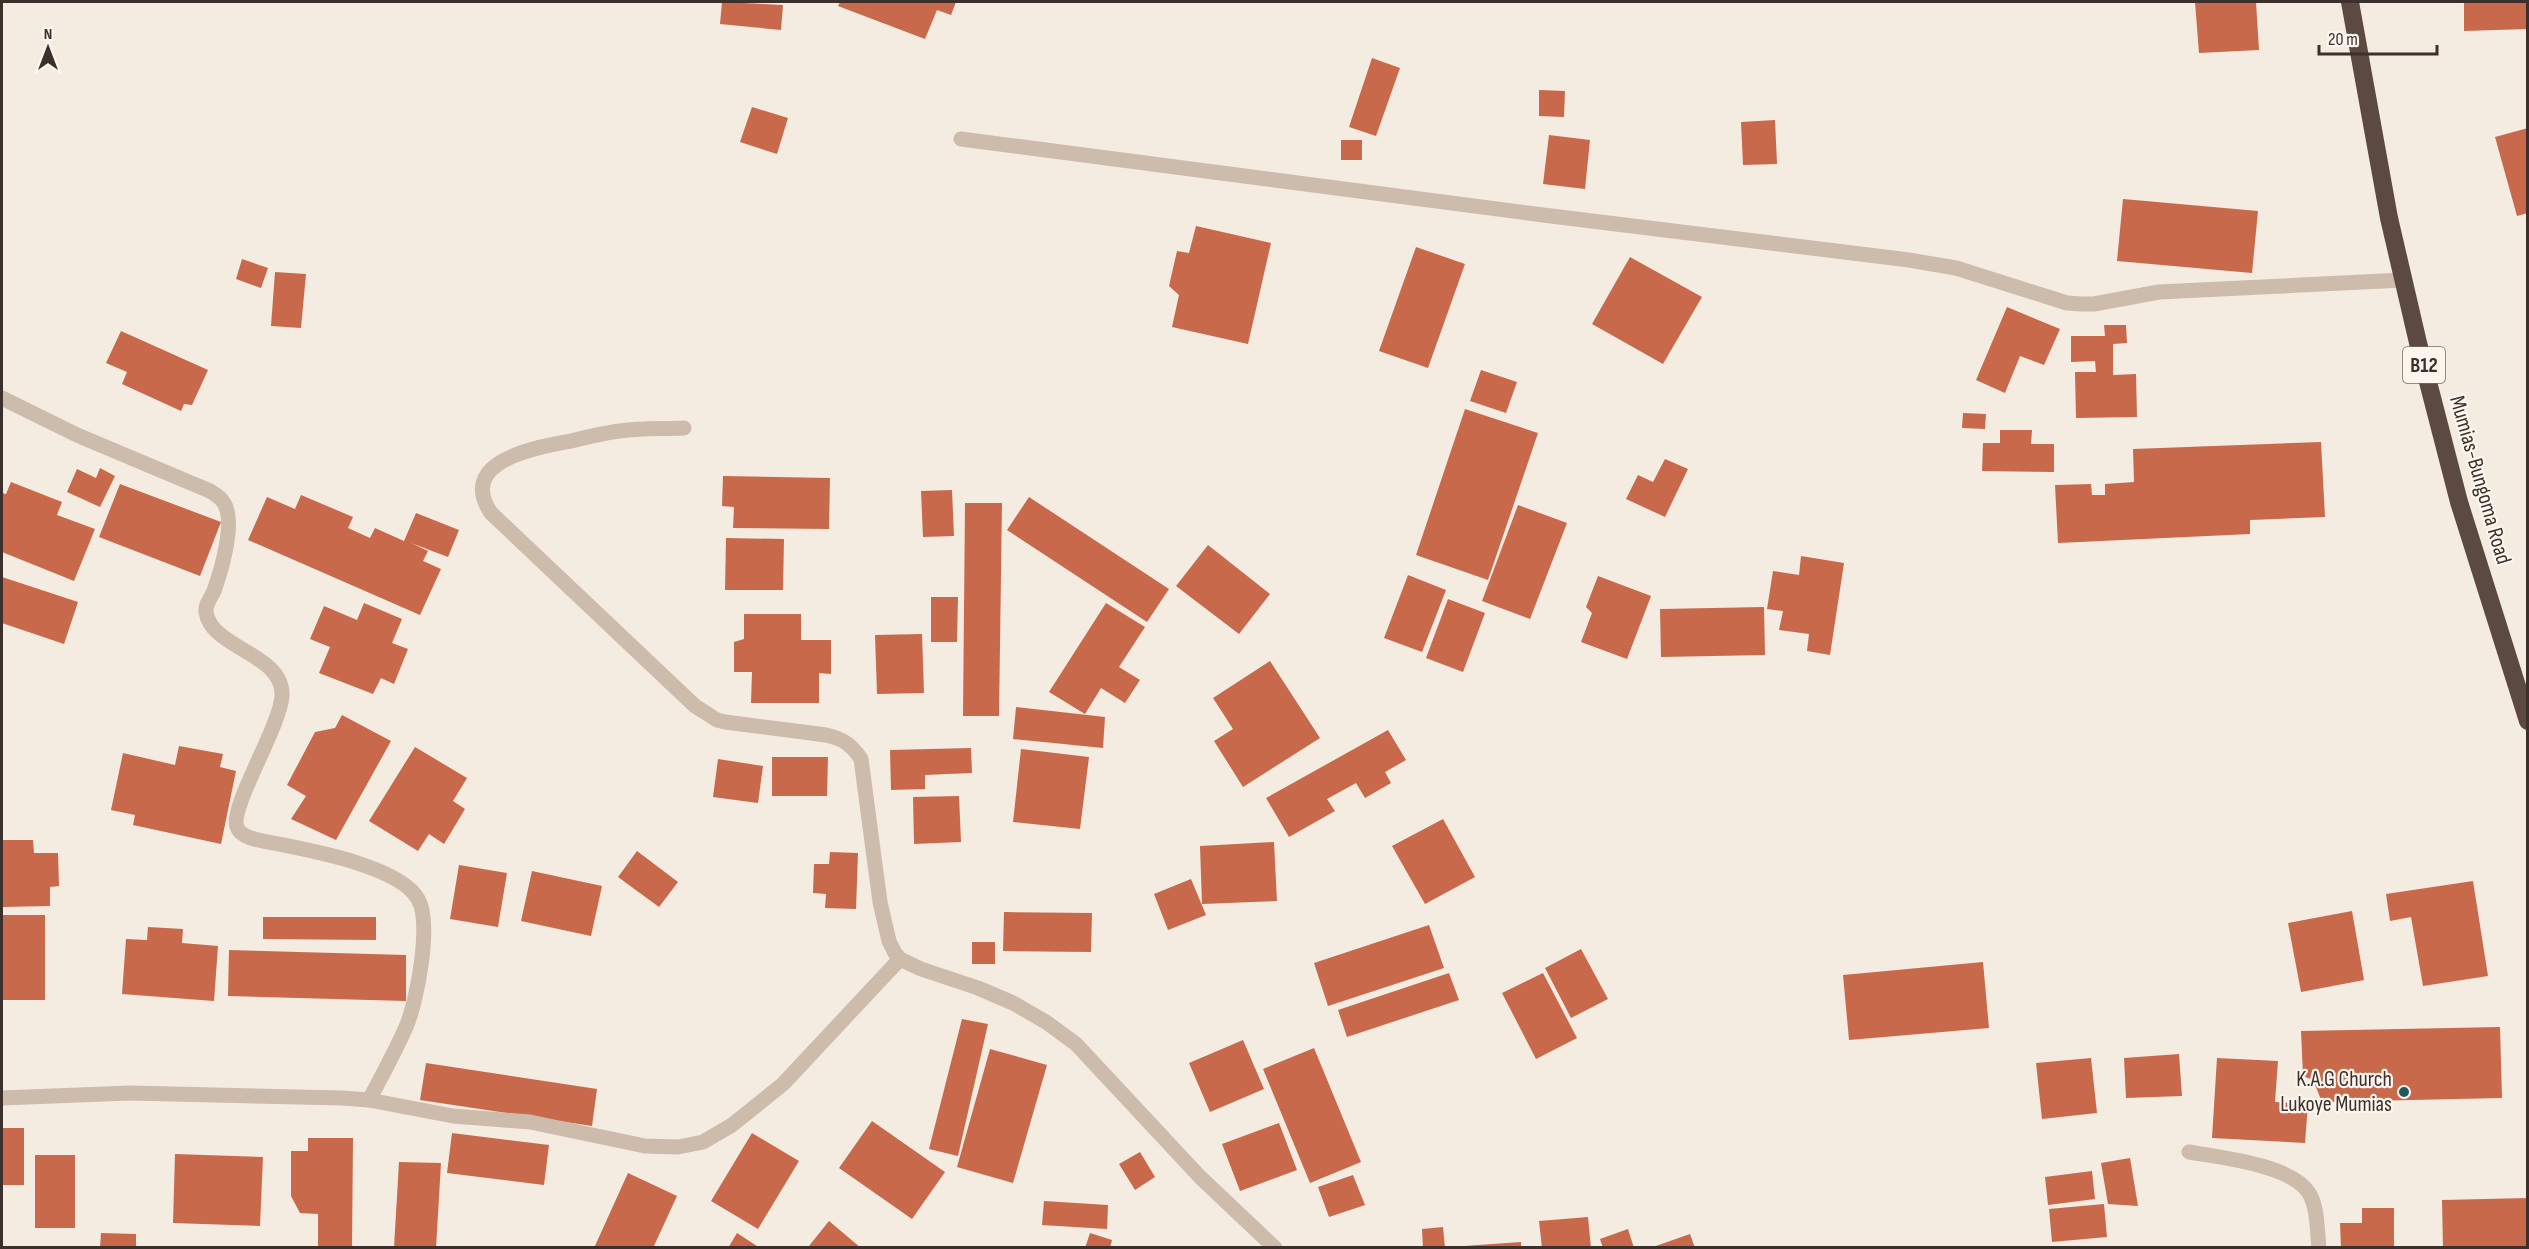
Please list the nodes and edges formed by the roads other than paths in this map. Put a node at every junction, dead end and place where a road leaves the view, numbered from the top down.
1 (2350, 2) edge
2 (961, 139) dead end
3 (2403, 280) junction
4 (2, 398) edge
5 (684, 428) dead end
6 (2528, 721) edge
7 (900, 959) junction
8 (2, 1098) edge
9 (369, 1100) junction
10 (2189, 1152) dead end
11 (1275, 1248) edge
12 (2319, 1248) edge

1 - 3 highway, Mumias-Bungoma Road / B12
2 - 3 street
3 - 6 highway, Mumias-Bungoma Road / B12
4 - 9 street
5 - 7 street
7 - 9 street
7 - 11 street
8 - 9 street
10 - 12 street

